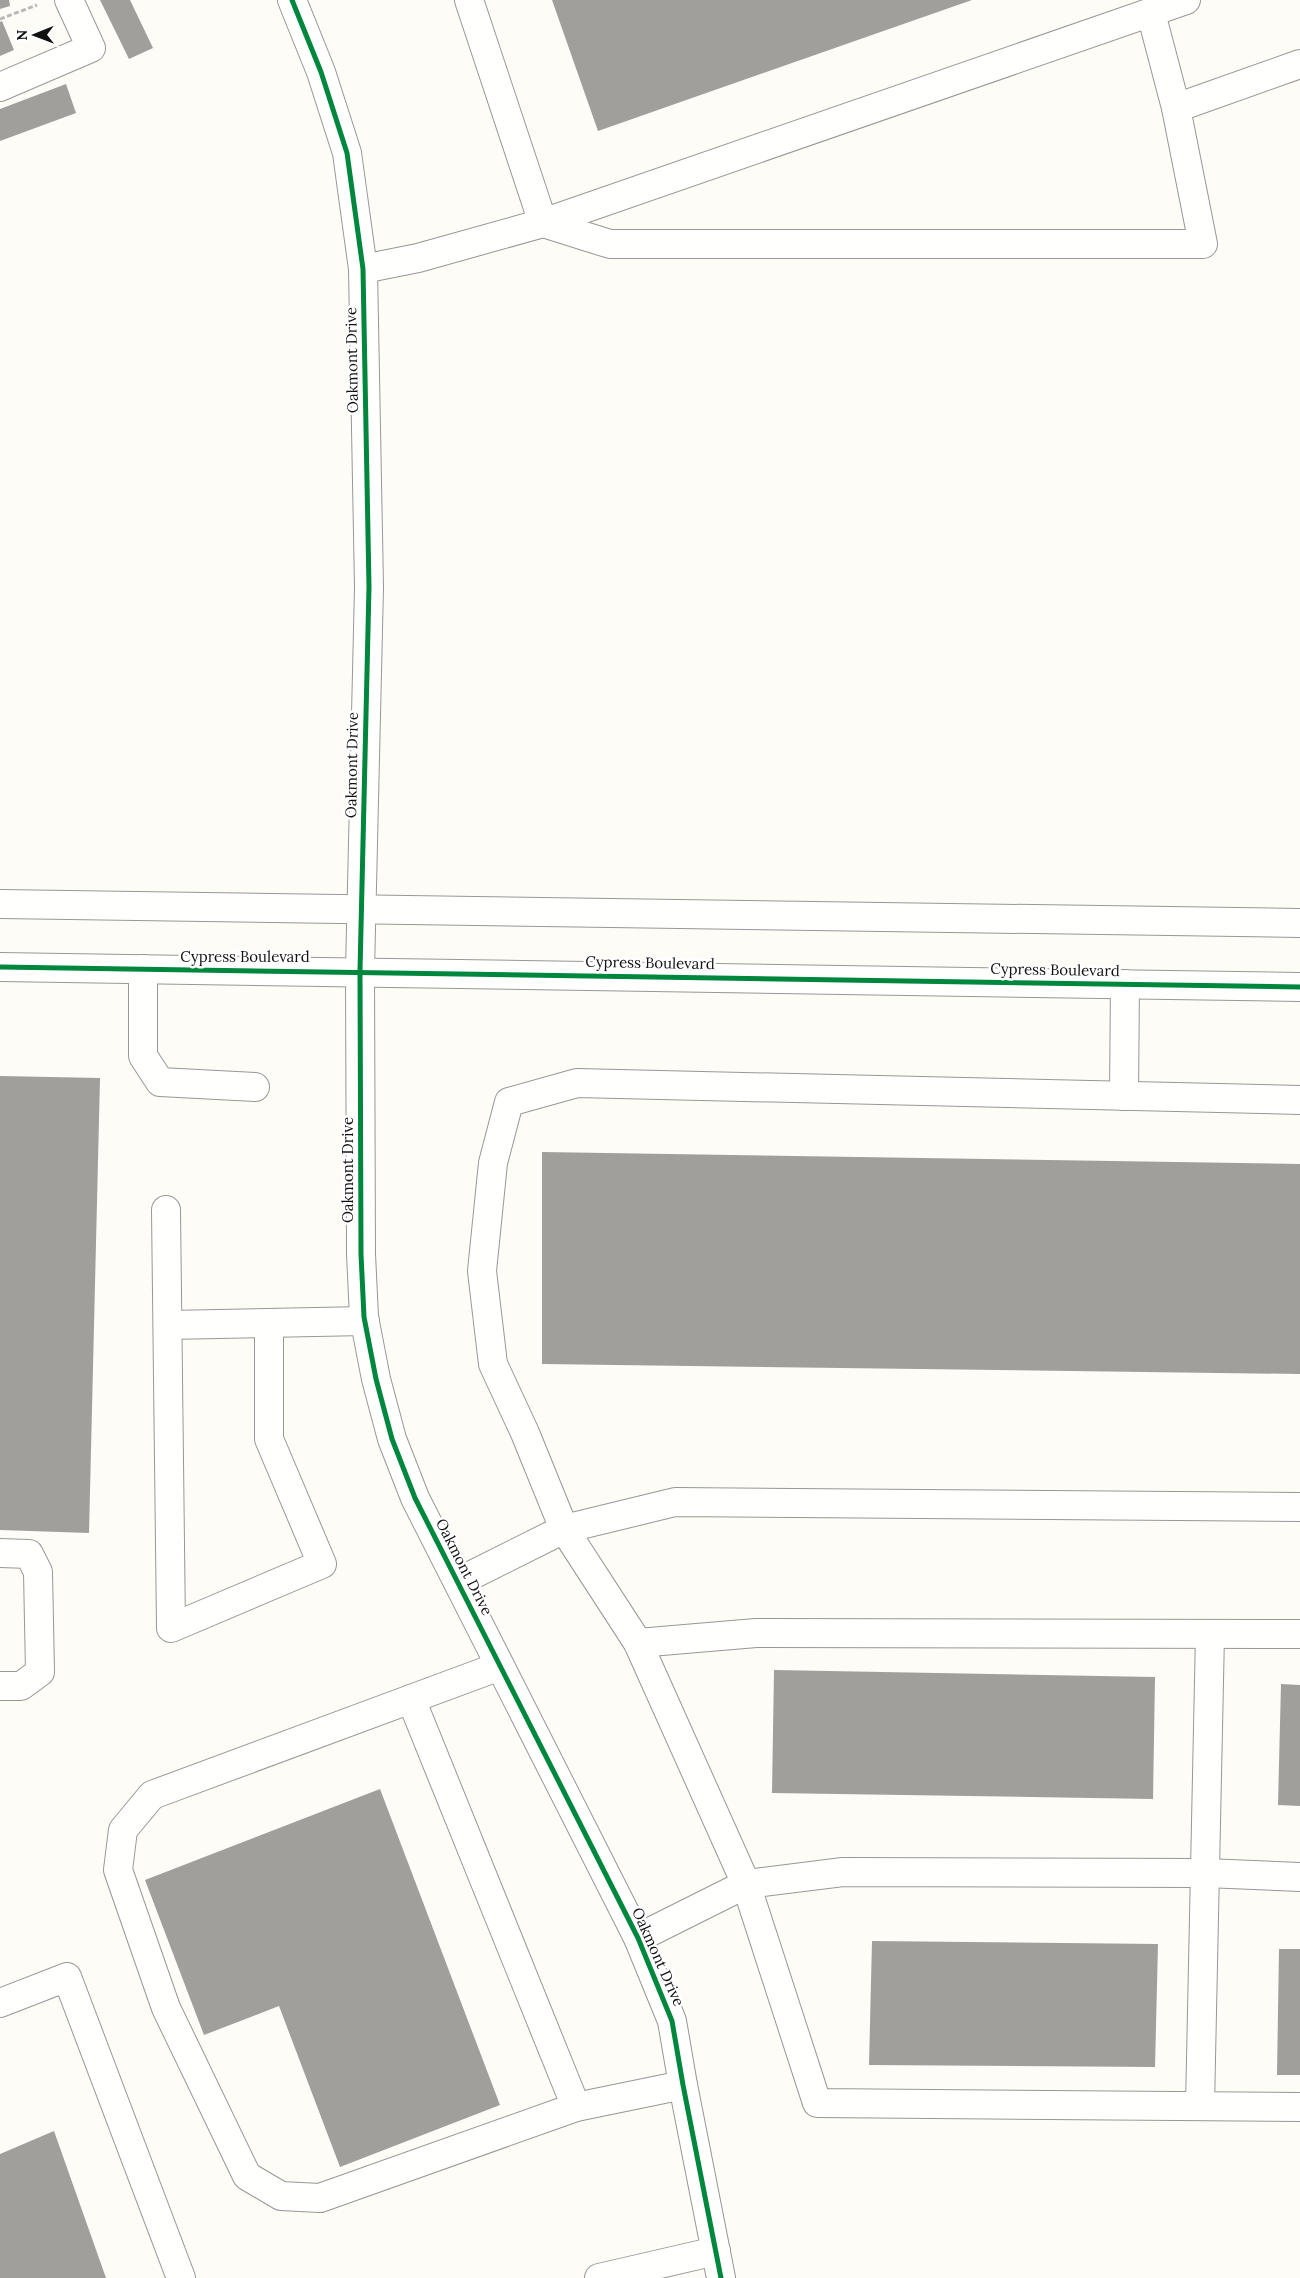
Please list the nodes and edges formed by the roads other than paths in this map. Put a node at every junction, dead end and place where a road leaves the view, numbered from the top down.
1 (69, 0) edge
2 (292, 0) edge
3 (469, 0) edge
4 (1186, 0) edge
5 (1151, 12) junction
6 (1300, 64) edge
7 (0, 87) edge
8 (1176, 108) junction
9 (543, 223) junction
10 (363, 269) junction
11 (0, 904) edge
12 (362, 908) junction
13 (1300, 923) edge
14 (0, 967) edge
15 (143, 969) junction
16 (360, 971) junction
17 (1125, 984) junction
18 (1300, 987) edge
19 (255, 1087) dead end
20 (1124, 1096) junction
21 (1300, 1100) edge
22 (166, 1210) dead end
23 (365, 1321) junction
24 (269, 1323) junction
25 (168, 1325) junction
26 (1300, 1507) edge
27 (564, 1529) junction
28 (0, 1553) edge
29 (458, 1582) junction
30 (1210, 1634) junction
31 (1300, 1634) edge
32 (638, 1643) junction
33 (500, 1666) junction
34 (0, 1686) edge
35 (411, 1699) junction
36 (1205, 1873) junction
37 (1300, 1877) edge
38 (746, 1884) junction
39 (638, 1938) junction
40 (0, 2003) edge
41 (683, 2085) junction
42 (1200, 2106) junction
43 (1300, 2106) edge
44 (576, 2107) junction
45 (716, 2251) junction
46 (181, 2278) edge
47 (599, 2278) edge
48 (721, 2278) edge

1 - 7 street
2 - 10 street, Oakmont Drive
3 - 9 street
4 - 5 street
5 - 8 street
5 - 9 street
6 - 8 street
8 - 9 street
9 - 10 street
10 - 12 street, Oakmont Drive
11 - 12 street
12 - 13 street
12 - 16 street, Oakmont Drive
14 - 15 street, Cypress Boulevard
15 - 16 street, Cypress Boulevard
15 - 19 street
16 - 17 street, Cypress Boulevard
16 - 23 street, Oakmont Drive
17 - 18 street, Cypress Boulevard
17 - 20 street
20 - 21 street
20 - 27 street
22 - 25 street
23 - 24 street
23 - 29 street, Oakmont Drive
24 - 25 street
24 - 25 street
26 - 27 street
27 - 29 street
27 - 32 street
28 - 34 street
29 - 33 street, Oakmont Drive
30 - 31 street
30 - 32 street
30 - 36 street
32 - 38 street
33 - 35 street
33 - 39 street, Oakmont Drive
35 - 44 street
35 - 44 street
36 - 37 street
36 - 38 street
36 - 42 street
38 - 39 street
38 - 42 street
39 - 41 street, Oakmont Drive
40 - 46 street
41 - 44 street
41 - 45 street, Oakmont Drive
42 - 43 street
45 - 47 street
45 - 48 street, Oakmont Drive

